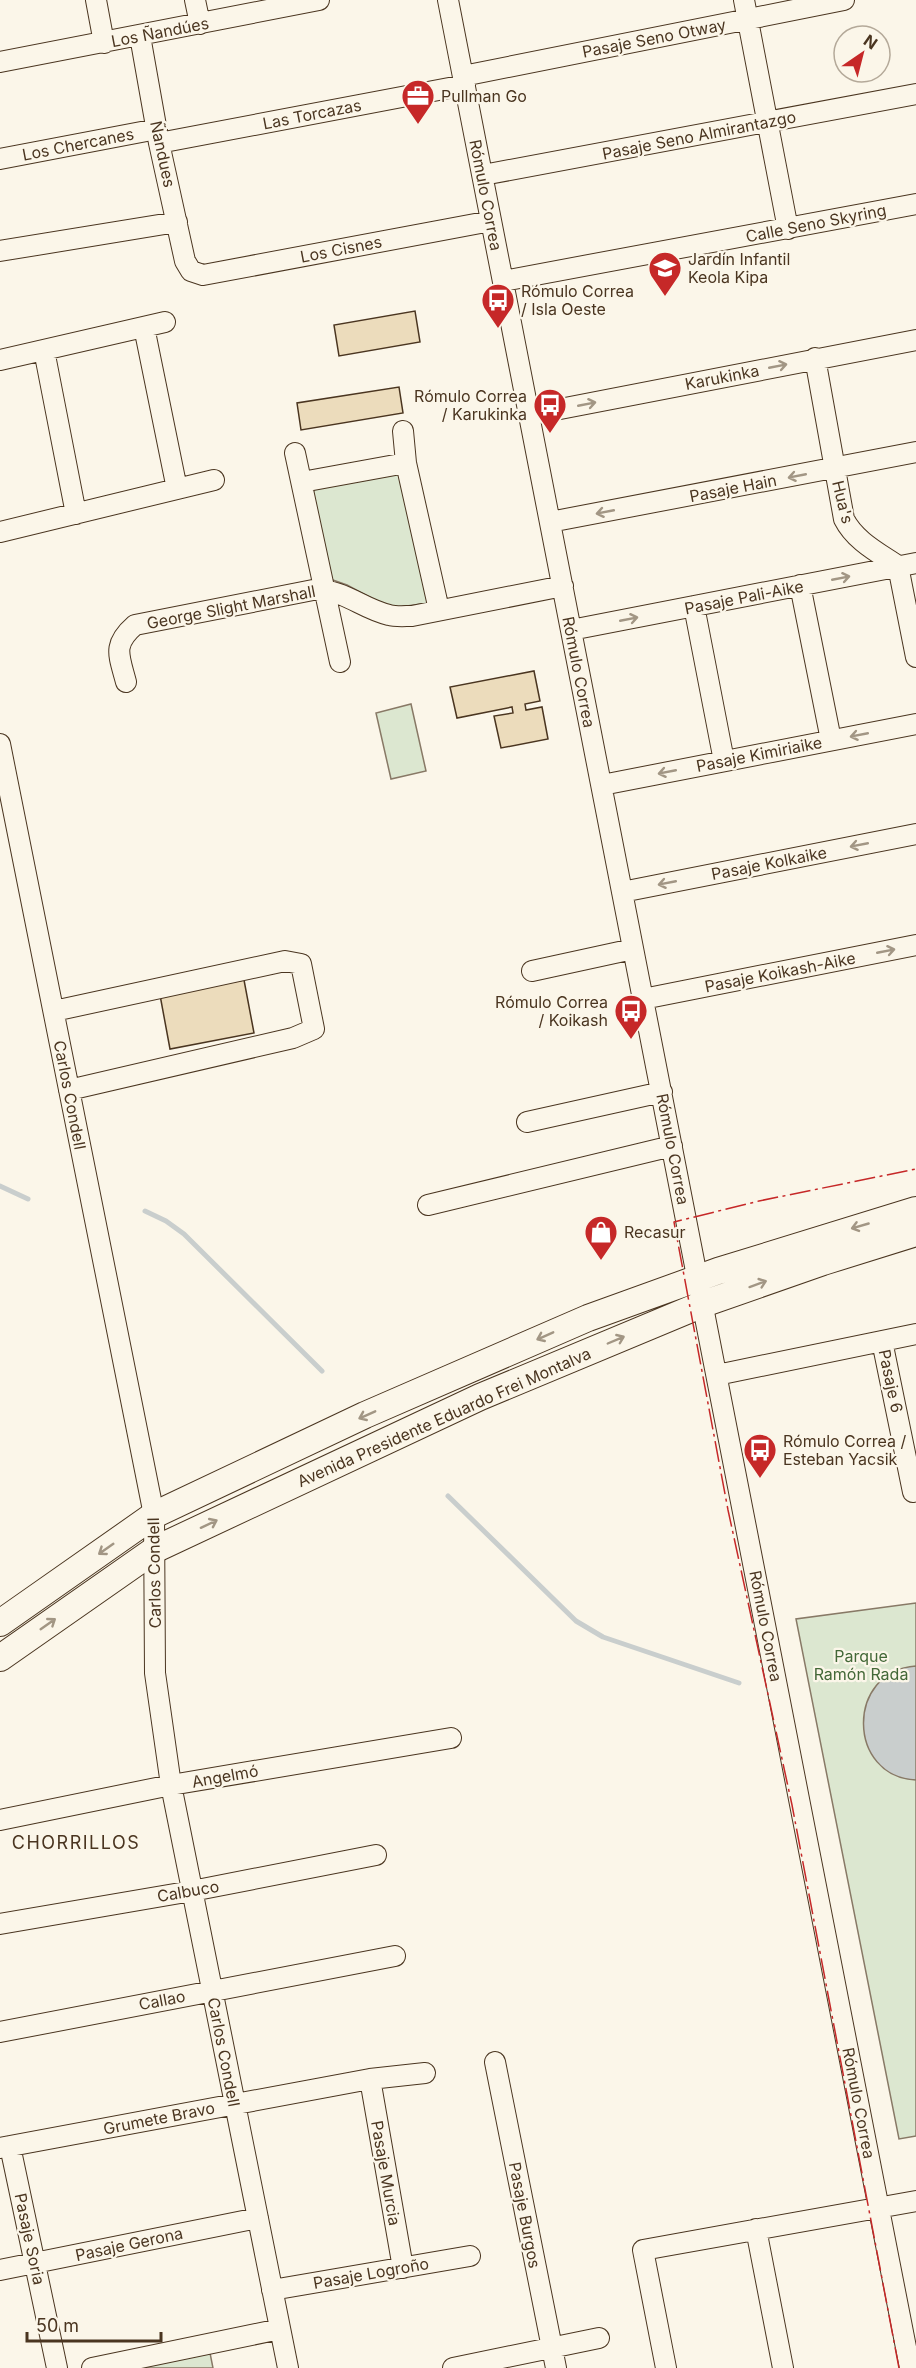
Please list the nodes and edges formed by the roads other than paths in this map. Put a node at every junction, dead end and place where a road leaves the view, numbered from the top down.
1 (96, 0) edge
2 (195, 0) edge
3 (319, 0) edge
4 (448, 0) edge
5 (844, 0) edge
6 (746, 10) edge
7 (200, 24) junction
8 (140, 36) junction
9 (104, 43) junction
10 (0, 62) edge
11 (464, 80) junction
12 (916, 94) edge
13 (767, 122) junction
14 (158, 136) junction
15 (0, 159) edge
16 (483, 176) junction
17 (916, 204) edge
18 (491, 221) junction
19 (177, 222) junction
20 (788, 229) junction
21 (0, 252) edge
22 (191, 271) joint
23 (503, 281) junction
24 (165, 322) dead end
25 (144, 327) junction
26 (916, 340) edge
27 (44, 350) junction
28 (815, 358) junction
29 (0, 360) edge
30 (529, 415) junction
31 (403, 431) dead end
32 (916, 452) edge
33 (295, 453) dead end
34 (406, 463) junction
35 (835, 468) junction
36 (214, 480) dead end
37 (302, 482) junction
38 (177, 489) junction
39 (76, 514) junction
40 (550, 522) junction
41 (0, 532) edge
42 (907, 564) edge
43 (800, 585) junction
44 (563, 586) junction
45 (325, 590) junction
46 (694, 606) junction
47 (439, 610) junction
48 (571, 630) junction
49 (916, 657) edge
50 (340, 662) dead end
51 (126, 682) dead end
52 (916, 724) edge
53 (831, 740) junction
54 (0, 744) edge
55 (724, 761) junction
56 (602, 785) junction
57 (916, 834) edge
58 (622, 892) junction
59 (916, 945) edge
60 (633, 949) junction
61 (532, 971) dead end
62 (643, 999) junction
63 (54, 1011) junction
64 (69, 1090) junction
65 (662, 1092) junction
66 (527, 1122) dead end
67 (672, 1146) junction
68 (428, 1205) dead end
69 (916, 1210) edge
70 (916, 1233) edge
71 (698, 1278) junction
72 (703, 1304) junction
73 (916, 1334) edge
74 (882, 1341) junction
75 (717, 1375) junction
76 (915, 1492) edge
77 (154, 1515) junction
78 (156, 1549) junction
79 (0, 1623) edge
80 (0, 1658) edge
81 (451, 1738) dead end
82 (171, 1785) junction
83 (0, 1820) edge
84 (376, 1855) dead end
85 (192, 1891) junction
86 (0, 1924) edge
87 (395, 1956) dead end
88 (212, 1991) junction
89 (0, 2031) edge
90 (495, 2062) dead end
91 (425, 2073) dead end
92 (370, 2079) junction
93 (235, 2104) junction
94 (5, 2147) edge
95 (916, 2201) edge
96 (879, 2207) junction
97 (258, 2217) junction
98 (756, 2229) junction
99 (470, 2256) dead end
100 (35, 2263) junction
101 (403, 2268) junction
102 (0, 2270) edge
103 (272, 2290) junction
104 (908, 2316) edge
105 (280, 2329) junction
106 (599, 2338) dead end
107 (552, 2348) junction
108 (57, 2368) edge
109 (92, 2368) edge
110 (288, 2368) edge
111 (453, 2368) edge
112 (556, 2368) edge
113 (666, 2368) edge
114 (783, 2368) edge
115 (910, 2368) edge

1 - 9 street
2 - 7 street
3 - 7 street, Los Ñandúes
4 - 11 street, Rómulo Correa
5 - 6 street, Pasaje Seno Otway
6 - 11 street, Pasaje Seno Otway
6 - 13 street
7 - 8 street, Los Ñandúes
8 - 9 street, Los Ñandúes
8 - 14 street, Ñandues
9 - 10 street, Los Ñandúes
11 - 14 street, Las Torcazas
11 - 16 street, Rómulo Correa
12 - 13 street, Pasaje Seno Almirantazgo
13 - 16 street, Pasaje Seno Almirantazgo
13 - 20 street
14 - 15 street, Los Chercanes
14 - 19 street, Ñandues
16 - 18 street, Rómulo Correa
17 - 20 street, Calle Seno Skyring
18 - 22 street, Los Cisnes
18 - 23 street, Rómulo Correa
19 - 21 street
19 - 22 street, Ñandues
20 - 23 street, Calle Seno Skyring
23 - 30 street, Rómulo Correa
24 - 25 street
25 - 27 street
25 - 38 street
26 - 28 street, Karukinka
27 - 29 street
27 - 39 street
30 -> 28 street, Karukinka
28 - 35 street, Hua's
30 - 40 street, Rómulo Correa
31 - 34 street
32 - 35 street, Pasaje Hain
33 - 37 street
34 - 37 street
34 - 47 street
35 -> 40 street, Pasaje Hain
35 - 42 street, Hua's
36 - 38 street
37 - 45 street
38 - 39 street
39 - 41 street
40 - 44 street, Rómulo Correa
43 -> 42 street, Pasaje Pali-Aike
42 - 49 street
43 - 46 street, Pasaje Pali-Aike
43 - 53 street
44 - 47 street, George Slight Marshall
44 - 48 street, Rómulo Correa
45 - 47 street, George Slight Marshall
45 - 50 street
45 - 51 street, George Slight Marshall
48 -> 46 street, Pasaje Pali-Aike
46 - 55 street
48 - 56 street, Rómulo Correa
52 -> 53 street, Pasaje Kimiriaike
53 - 55 street, Pasaje Kimiriaike
54 - 63 street, Carlos Condell
55 -> 56 street, Pasaje Kimiriaike
56 - 58 street, Rómulo Correa
57 -> 58 street, Pasaje Kolkaike
58 - 60 street, Rómulo Correa
62 -> 59 street, Pasaje Koikash-Aike
60 - 61 street
60 - 62 street, Rómulo Correa
62 - 65 street, Rómulo Correa
63 - 64 street, Carlos Condell
63 - 64 street
64 - 77 street, Carlos Condell
65 - 66 street
65 - 67 street, Rómulo Correa
67 - 68 street
67 - 71 street, Rómulo Correa
69 -> 71 main road, Avenida Presidente Eduardo Frei Montalva
72 -> 70 main road, Avenida Presidente Eduardo Frei Montalva
71 - 72 street, Rómulo Correa
71 -> 77 main road, Avenida Presidente Eduardo Frei Montalva
72 - 75 street, Rómulo Correa
78 -> 72 main road, Avenida Presidente Eduardo Frei Montalva
73 - 74 street
74 - 75 street
74 - 76 street, Pasaje 6
75 - 96 street, Rómulo Correa
77 - 78 street, Carlos Condell
77 -> 79 main road, Avenida Presidente Eduardo Frei Montalva
80 -> 78 main road, Avenida Presidente Eduardo Frei Montalva
78 - 82 street, Carlos Condell
81 - 82 street, Angelmó
82 - 83 street, Angelmó
82 - 85 street, Carlos Condell
84 - 85 street, Calbuco
85 - 86 street, Calbuco
85 - 88 street, Carlos Condell
87 - 88 street, Callao
88 - 89 street, Callao
88 - 93 street, Carlos Condell
90 - 107 street, Pasaje Burgos
91 - 92 street, Grumete Bravo
92 - 93 street, Grumete Bravo
92 - 101 street, Pasaje Murcia
93 - 94 street, Grumete Bravo
93 - 97 street, Carlos Condell
94 - 100 street, Pasaje Soria
95 - 96 street
96 - 98 street
96 - 104 street, Rómulo Correa
97 - 100 street, Pasaje Gerona
97 - 103 street, Carlos Condell
98 - 113 street
98 - 114 street
99 - 101 street, Pasaje Logroño
100 - 102 street, Pasaje Gerona
100 - 108 street, Pasaje Soria
101 - 103 street, Pasaje Logroño
103 - 105 street, Carlos Condell
104 - 115 street, Rómulo Correa
105 - 109 street
105 - 110 street, Carlos Condell
106 - 107 street
107 - 111 street
107 - 112 street, Pasaje Burgos

